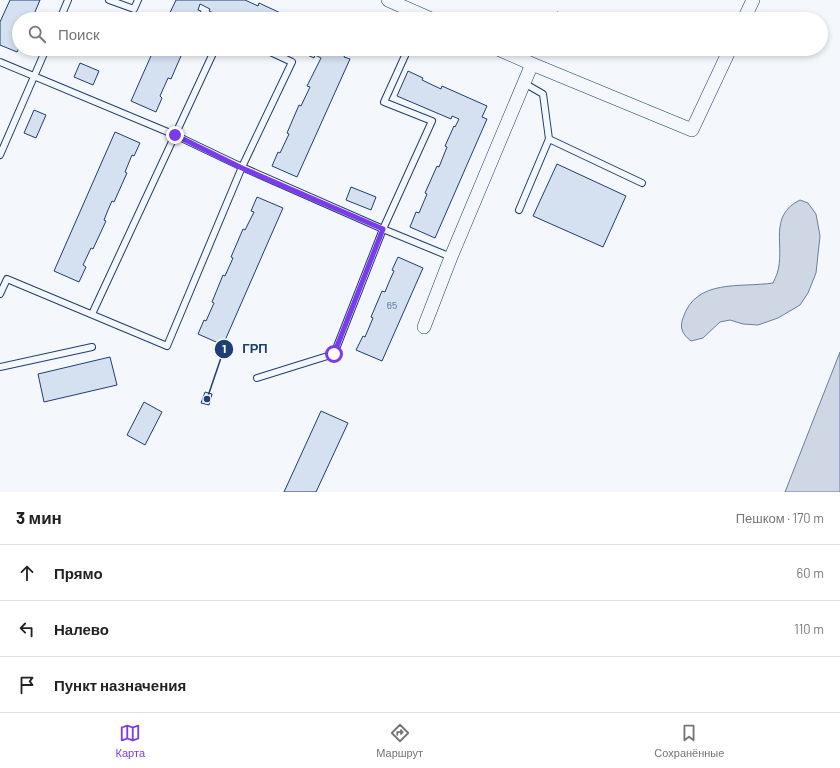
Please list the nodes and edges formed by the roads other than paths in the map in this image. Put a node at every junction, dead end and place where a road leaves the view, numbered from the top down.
1 (68, 0) edge
2 (109, 0) edge
3 (138, 0) edge
4 (388, 0) edge
5 (752, 0) edge
6 (63, 12) edge
7 (413, 12) edge
8 (747, 12) edge
9 (43, 56) edge
10 (212, 56) edge
11 (279, 56) edge
12 (405, 56) edge
13 (514, 56) edge
14 (727, 56) edge
15 (0, 62) edge
16 (532, 64) junction
17 (34, 76) junction
18 (524, 83) junction
19 (175, 135) junction
20 (549, 139) junction
21 (0, 156) edge
22 (242, 168) junction
23 (642, 183) dead end
24 (519, 210) dead end
25 (383, 229) junction
26 (451, 257) junction
27 (0, 294) edge
28 (92, 314) junction
29 (424, 327) dead end
30 (92, 347) dead end
31 (0, 367) edge
32 (257, 378) dead end

1 - 6 lane
2 - 3 lane
4 - 7 street
5 - 8 street
9 - 17 lane
10 - 19 lane
11 - 22 lane
12 - 25 lane
13 - 16 street
14 - 16 street
15 - 17 lane
16 - 18 street
17 - 19 lane
17 - 21 lane
18 - 20 lane
18 - 26 street
19 - 22 lane
19 - 28 lane
20 - 23 lane
20 - 24 lane
22 - 25 lane
22 - 28 lane
25 - 26 lane
25 - 32 lane
26 - 29 street
27 - 28 lane
30 - 31 lane

